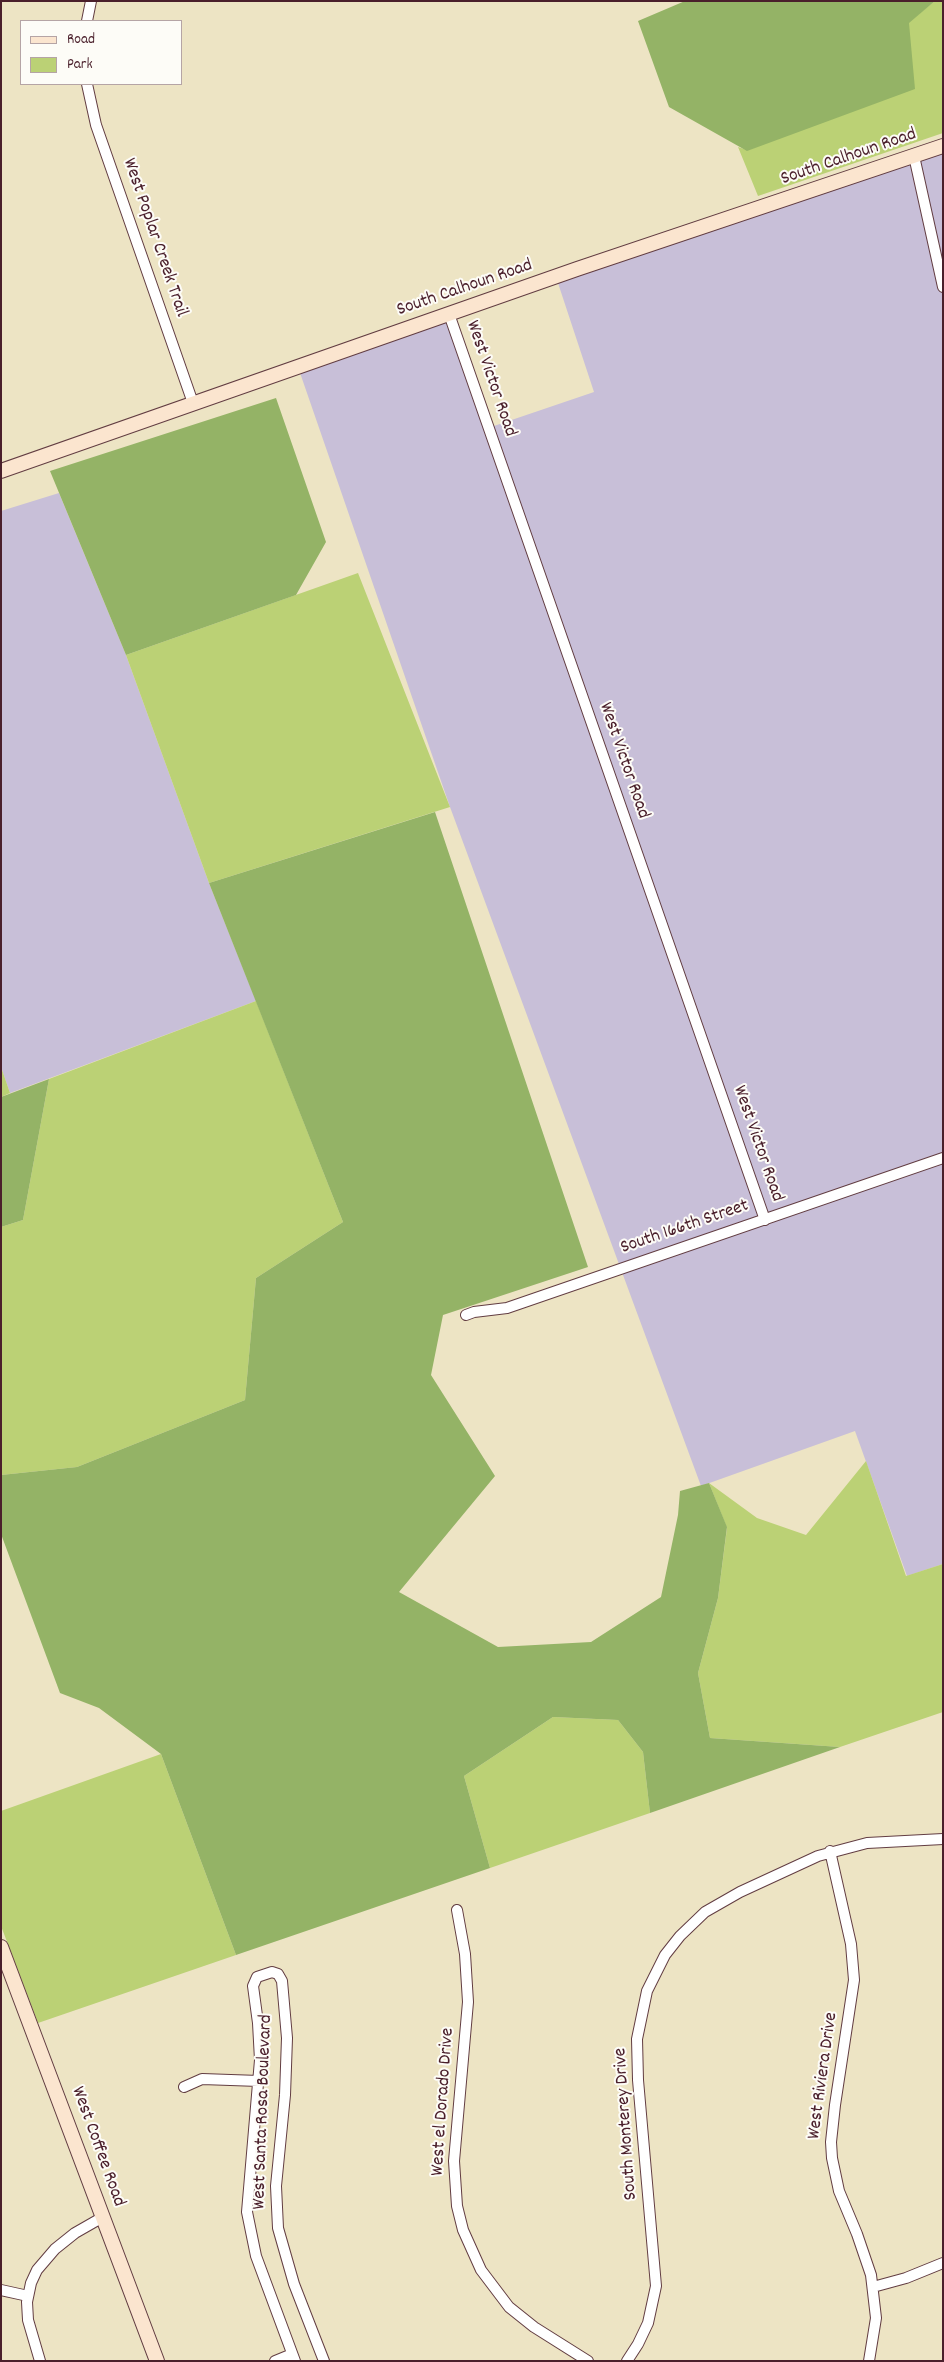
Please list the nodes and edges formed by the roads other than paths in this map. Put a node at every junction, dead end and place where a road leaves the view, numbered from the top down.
1 (92, 1) edge
2 (87, 20) edge
3 (87, 85) edge
4 (943, 146) edge
5 (914, 156) junction
6 (943, 287) edge
7 (449, 314) junction
8 (194, 403) junction
9 (1, 470) edge
10 (943, 1158) edge
11 (765, 1220) junction
12 (466, 1315) dead end
13 (943, 1839) edge
14 (830, 1851) junction
15 (457, 1910) dead end
16 (1, 1947) edge
17 (259, 2081) junction
18 (184, 2087) dead end
19 (103, 2217) junction
20 (943, 2263) edge
21 (873, 2287) junction
22 (1, 2290) edge
23 (28, 2296) junction
24 (294, 2357) edge
25 (40, 2361) edge
26 (157, 2361) edge
27 (275, 2361) edge
28 (324, 2361) edge
29 (588, 2361) edge
30 (627, 2361) edge
31 (869, 2361) edge

1 - 2 street
3 - 8 street, West Poplar Creek Trail
4 - 5 street, South Calhoun Road
5 - 6 street
5 - 7 street, South Calhoun Road
7 - 8 street, South Calhoun Road
7 - 11 street, West Victor Road
8 - 9 street, South Calhoun Road
10 - 11 street, South 166th Street
11 - 12 street, South 166th Street
13 - 14 street, South Monterey Drive
14 - 21 street, West Riviera Drive
14 - 30 street, South Monterey Drive
15 - 29 street, West el Dorado Drive
16 - 19 street, West Coffee Road
17 - 18 street
17 - 24 street, West Santa Rosa Boulevard
17 - 28 street, West Santa Rosa Boulevard
19 - 23 street
19 - 26 street, West Coffee Road
20 - 21 street
21 - 31 street, West Riviera Drive
22 - 23 street
23 - 25 street
24 - 27 street

